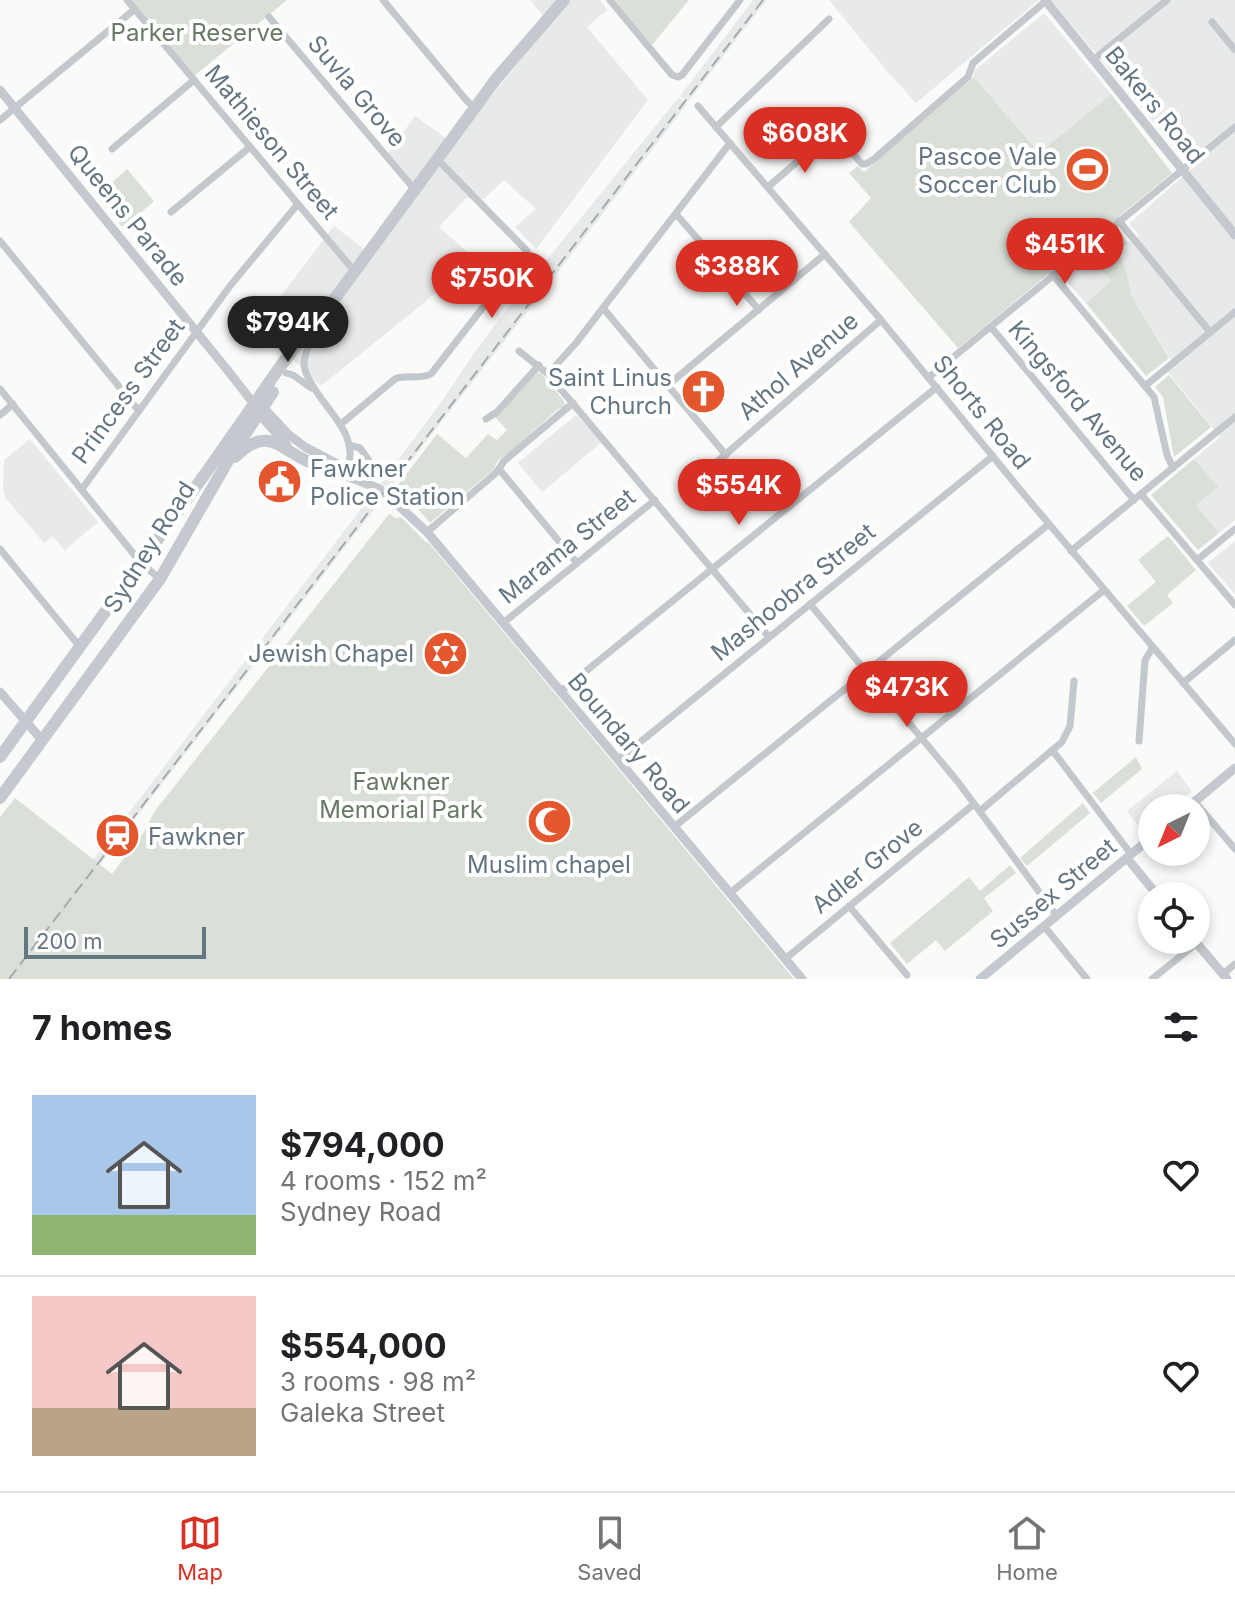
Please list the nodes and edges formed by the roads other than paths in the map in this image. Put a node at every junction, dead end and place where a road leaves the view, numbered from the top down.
1 (127, 0) edge
2 (383, 0) edge
3 (564, 0) edge
4 (610, 0) edge
5 (740, 0) edge
6 (1046, 0) edge
7 (1167, 0) edge
8 (135, 9) junction
9 (269, 17) dead end
10 (829, 19) dead end
11 (1212, 22) dead end
12 (1235, 50) edge
13 (1093, 60) junction
14 (194, 80) junction
15 (0, 90) edge
16 (698, 106) dead end
17 (15, 108) junction
18 (475, 108) junction
19 (0, 120) edge
20 (716, 127) junction
21 (1235, 127) edge
22 (730, 143) junction
23 (250, 147) junction
24 (112, 149) dead end
25 (437, 159) junction
26 (1182, 170) junction
27 (768, 187) junction
28 (415, 190) junction
29 (297, 205) junction
30 (171, 212) dead end
31 (676, 214) junction
32 (1119, 221) junction
33 (1235, 235) edge
34 (0, 241) edge
35 (825, 254) junction
36 (355, 272) junction
37 (1053, 275) junction
38 (603, 308) junction
39 (759, 310) junction
40 (325, 312) junction
41 (1235, 312) edge
42 (881, 320) junction
43 (991, 327) junction
44 (197, 332) junction
45 (1210, 332) junction
46 (314, 333) junction
47 (519, 351) dead end
48 (539, 365) junction
49 (286, 373) junction
50 (548, 374) junction
51 (929, 377) junction
52 (668, 385) junction
53 (1145, 386) junction
54 (937, 387) junction
55 (0, 389) edge
56 (316, 392) junction
57 (573, 403) junction
58 (13, 404) junction
59 (258, 408) junction
60 (139, 411) junction
61 (0, 415) edge
62 (1235, 417) edge
63 (486, 419) dead end
64 (341, 424) junction
65 (350, 449) junction
66 (726, 455) junction
67 (993, 456) junction
68 (320, 466) junction
69 (1173, 468) junction
70 (223, 469) junction
71 (375, 469) dead end
72 (499, 469) junction
73 (343, 471) junction
74 (704, 473) dead end
75 (82, 489) junction
76 (1137, 497) junction
77 (655, 500) junction
78 (1049, 524) junction
79 (1235, 529) edge
80 (427, 532) junction
81 (0, 549) edge
82 (1071, 551) junction
83 (1197, 560) junction
84 (141, 563) junction
85 (577, 563) junction
86 (712, 569) junction
87 (160, 579) junction
88 (1104, 590) junction
89 (810, 604) junction
90 (1235, 605) edge
91 (503, 623) junction
92 (769, 637) junction
93 (1235, 640) edge
94 (80, 647) junction
95 (1153, 647) junction
96 (866, 671) junction
97 (1074, 681) dead end
98 (1183, 683) junction
99 (0, 692) edge
100 (560, 692) junction
101 (26, 722) junction
102 (922, 738) junction
103 (42, 740) junction
104 (1139, 741) dead end
105 (1235, 744) edge
106 (1053, 751) junction
107 (0, 757) edge
108 (618, 760) junction
109 (1235, 768) edge
110 (1204, 794) edge
111 (0, 798) edge
112 (977, 807) junction
113 (1210, 824) edge
114 (674, 827) junction
115 (1138, 849) edge
116 (1235, 849) edge
117 (1129, 856) junction
118 (1148, 882) edge
119 (730, 893) junction
120 (849, 906) junction
121 (1057, 916) junction
122 (1044, 926) junction
123 (1181, 954) edge
124 (1206, 954) edge
125 (785, 959) junction
126 (1235, 964) edge
127 (907, 975) dead end
128 (1225, 977) edge
129 (802, 979) edge
130 (980, 979) edge
131 (1087, 979) edge
132 (1152, 979) edge

1 - 8 street, Mathieson Street
2 - 18 street
3 - 18 highway, Sydney Road
4 - 5 street
6 - 13 street, Bakers Road
6 - 27 street
7 - 13 street
8 - 14 street, Mathieson Street
8 - 17 street
9 - 28 street, Suvla Grove
10 - 20 street
11 - 12 street
13 - 26 street, Bakers Road
14 - 23 street, Mathieson Street
14 - 24 street
15 - 17 street, Queens Parade
16 - 20 street, Shorts Road
17 - 19 street
17 - 44 street, Queens Parade
18 - 25 highway, Sydney Road
20 - 22 street, Shorts Road
21 - 26 street
22 - 27 street, Shorts Road
22 - 31 street
23 - 29 street, Mathieson Street
23 - 30 street
25 - 28 highway, Sydney Road
25 - 64 street
26 - 32 street
26 - 33 street, Bakers Road
27 - 35 street, Shorts Road
28 - 36 highway, Sydney Road
29 - 36 street, Mathieson Street
29 - 44 street, Princess Street
31 - 38 street
31 - 39 street
32 - 37 street
32 - 45 street
34 - 60 street
35 - 39 street
35 - 42 street, Shorts Road
36 - 40 highway, Sydney Road
37 - 43 street
37 - 53 street
38 - 50 street
38 - 52 street
39 - 52 street
40 - 46 highway, Sydney Road
40 - 59 highway, Sydney Road
41 - 45 street
42 - 51 street, Shorts Road
42 - 66 street, Athol Avenue
43 - 51 street
43 - 76 street, Kingsford Avenue
44 - 59 street, Queens Parade
44 - 60 street, Princess Street
45 - 53 street
46 - 49 highway, Sydney Road
46 - 56 street
47 - 48 street
48 - 50 street
48 - 63 street
49 - 56 street
49 - 59 highway, Sydney Road
50 - 57 street
51 - 54 street, Shorts Road
52 - 66 street
53 - 69 street
54 - 67 street, Shorts Road
54 - 86 street
55 - 58 street
56 - 64 street
57 - 72 street
57 - 77 street
58 - 61 street
58 - 75 street
59 - 68 street, Boundary Road
59 - 70 highway, Sydney Road
59 - 73 street, Boundary Road
59 - 84 highway, Sydney Road
60 - 75 street, Princess Street
62 - 69 street
64 - 65 street
65 - 71 street
65 - 73 street
66 - 74 street, Athol Avenue
67 - 78 street, Shorts Road
67 - 89 street, Mashoobra Street
68 - 70 highway
68 - 73 street, Boundary Road
69 - 76 street
70 - 87 highway, Sydney Road
72 - 80 street
72 - 85 street
73 - 80 street, Boundary Road
75 - 84 street
76 - 82 street
76 - 83 street, Kingsford Avenue
77 - 85 street, Marama Street
77 - 86 street
78 - 82 street, Shorts Road
78 - 96 street
79 - 83 street
80 - 91 street, Boundary Road
81 - 94 street
82 - 88 street, Shorts Road
83 - 90 street, Kingsford Avenue
84 - 87 street
84 - 94 highway, Sydney Road
85 - 91 street, Marama Street
86 - 92 street
86 - 100 street
87 - 103 highway, Sydney Road
88 - 95 street, Shorts Road
88 - 102 street
89 - 92 street, Mashoobra Street
89 - 96 street
91 - 100 street, Boundary Road
92 - 108 street, Mashoobra Street
93 - 98 street
94 - 101 highway, Sydney Road
95 - 98 street, Shorts Road
95 - 104 street
96 - 102 street
96 - 114 street
97 - 106 street
98 - 105 street, Shorts Road
99 - 101 street
100 - 108 street, Boundary Road
101 - 103 street
101 - 107 highway, Sydney Road
102 - 112 street
102 - 119 street
103 - 111 highway, Sydney Road
106 - 112 street, Adler Grove
106 - 117 street
108 - 114 street, Boundary Road
109 - 110 street
112 - 120 street, Adler Grove
112 - 121 street
113 - 116 street
114 - 119 street, Boundary Road
115 - 117 street, Sussex Street
117 - 118 street
117 - 121 street, Sussex Street
119 - 125 street, Boundary Road
120 - 125 street, Adler Grove
120 - 127 street
121 - 122 street, Sussex Street
122 - 130 street, Sussex Street
122 - 131 street
123 - 132 street
124 - 128 street
125 - 129 street, Boundary Road
126 - 128 street

